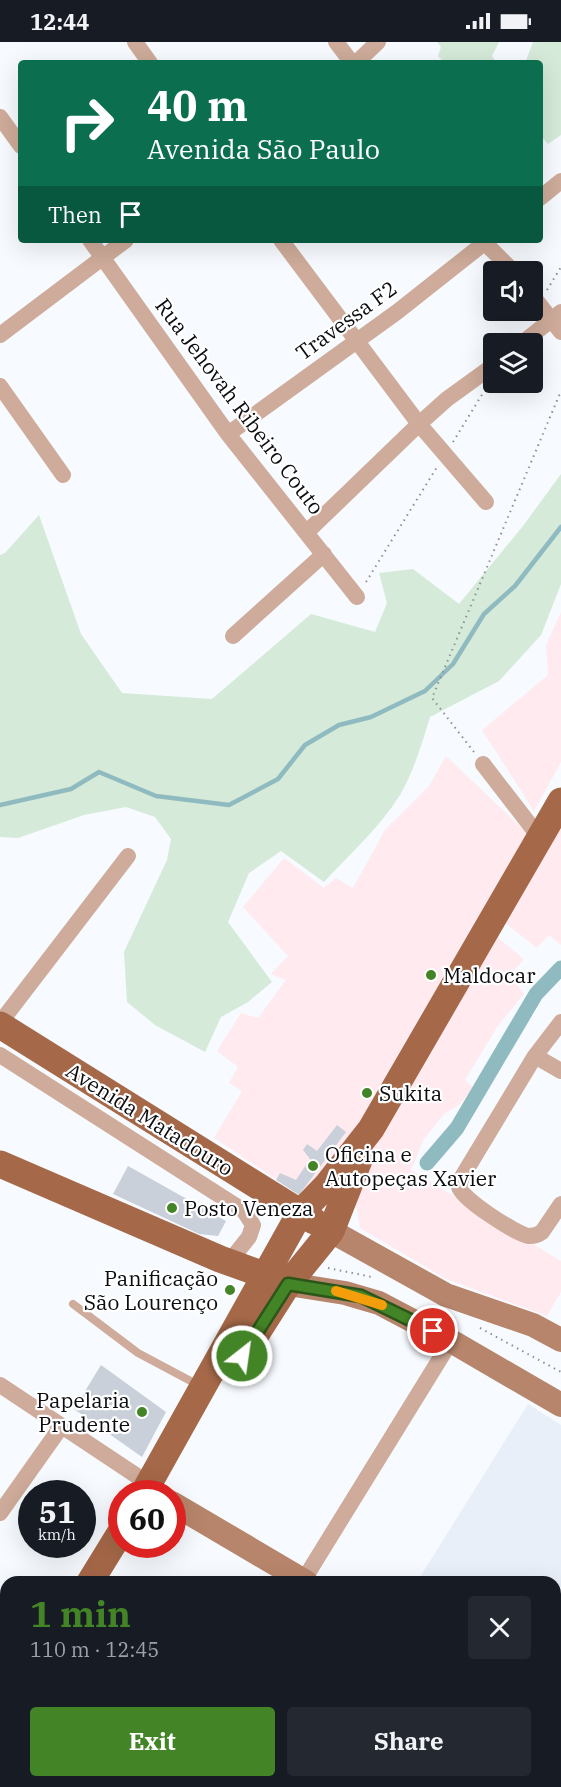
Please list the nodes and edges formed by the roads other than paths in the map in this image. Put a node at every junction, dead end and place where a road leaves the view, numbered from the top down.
1 (135, 42) edge
2 (336, 42) edge
3 (378, 42) edge
4 (148, 60) edge
5 (351, 60) edge
6 (357, 60) edge
7 (0, 117) edge
8 (18, 142) edge
9 (561, 181) edge
10 (543, 196) edge
11 (92, 243) edge
12 (122, 243) edge
13 (283, 243) edge
14 (482, 243) edge
15 (486, 243) edge
16 (103, 258) junction
17 (503, 261) edge
18 (543, 306) edge
19 (558, 321) edge
20 (539, 333) edge
21 (0, 335) edge
22 (356, 340) junction
23 (483, 373) edge
24 (0, 386) edge
25 (8, 412) edge
26 (419, 424) junction
27 (228, 434) junction
28 (63, 475) dead end
29 (486, 502) dead end
30 (307, 532) junction
31 (324, 554) junction
32 (357, 597) road end
33 (233, 636) dead end
34 (483, 764) road end
35 (561, 801) edge
36 (540, 838) junction
37 (128, 856) dead end
38 (561, 1022) edge
39 (0, 1024) edge
40 (0, 1055) edge
41 (535, 1056) junction
42 (561, 1071) edge
43 (371, 1129) junction
44 (0, 1164) edge
45 (561, 1204) edge
46 (300, 1213) junction
47 (331, 1231) junction
48 (229, 1262) junction
49 (277, 1280) junction
50 (73, 1304) dead end
51 (561, 1340) edge
52 (451, 1341) junction
53 (0, 1385) edge
54 (203, 1388) junction
55 (561, 1405) edge
56 (61, 1427) junction
57 (136, 1480) edge
58 (157, 1480) edge
59 (159, 1480) edge
60 (186, 1511) edge
61 (0, 1513) edge
62 (108, 1553) edge
63 (126, 1558) edge
64 (94, 1576) edge
65 (116, 1576) edge
66 (295, 1576) edge
67 (309, 1576) edge

1 - 4 street
2 - 5 street
3 - 6 street
7 - 8 street
9 - 10 street
11 - 16 street, Rua Jehovah Ribeiro Couto
12 - 16 street
13 - 22 street
14 - 22 street, Travessa F2
15 - 17 street
16 - 21 street
16 - 27 street, Rua Jehovah Ribeiro Couto
18 - 19 street
19 - 20 street
22 - 26 street
22 - 27 street, Travessa F2
23 - 26 street
24 - 25 street
25 - 28 street
26 - 29 street
26 - 30 street
27 - 30 street, Rua Jehovah Ribeiro Couto
30 - 31 street, Rua Jehovah Ribeiro Couto
31 - 32 street, Rua Jehovah Ribeiro Couto
31 - 33 street
34 - 36 street
35 - 36 main road
36 - 43 main road
37 - 39 street, Avenida Matadouro
38 - 41 street
39 - 46 main road, Avenida Matadouro
40 - 48 street
41 - 42 street
41 - 45 street
43 - 46 main road
43 - 47 main road
44 - 48 main road
46 - 47 main road, Avenida Matadouro
46 - 49 main road
47 - 49 main road
47 - 51 main road
48 - 49 main road
49 - 52 main road
49 - 54 main road
49 - 59 main road
50 - 54 lane
52 - 55 main road
52 - 67 street
53 - 56 street
54 - 58 main road
56 - 57 street
56 - 61 street
60 - 66 main road
62 - 64 main road
63 - 65 main road

